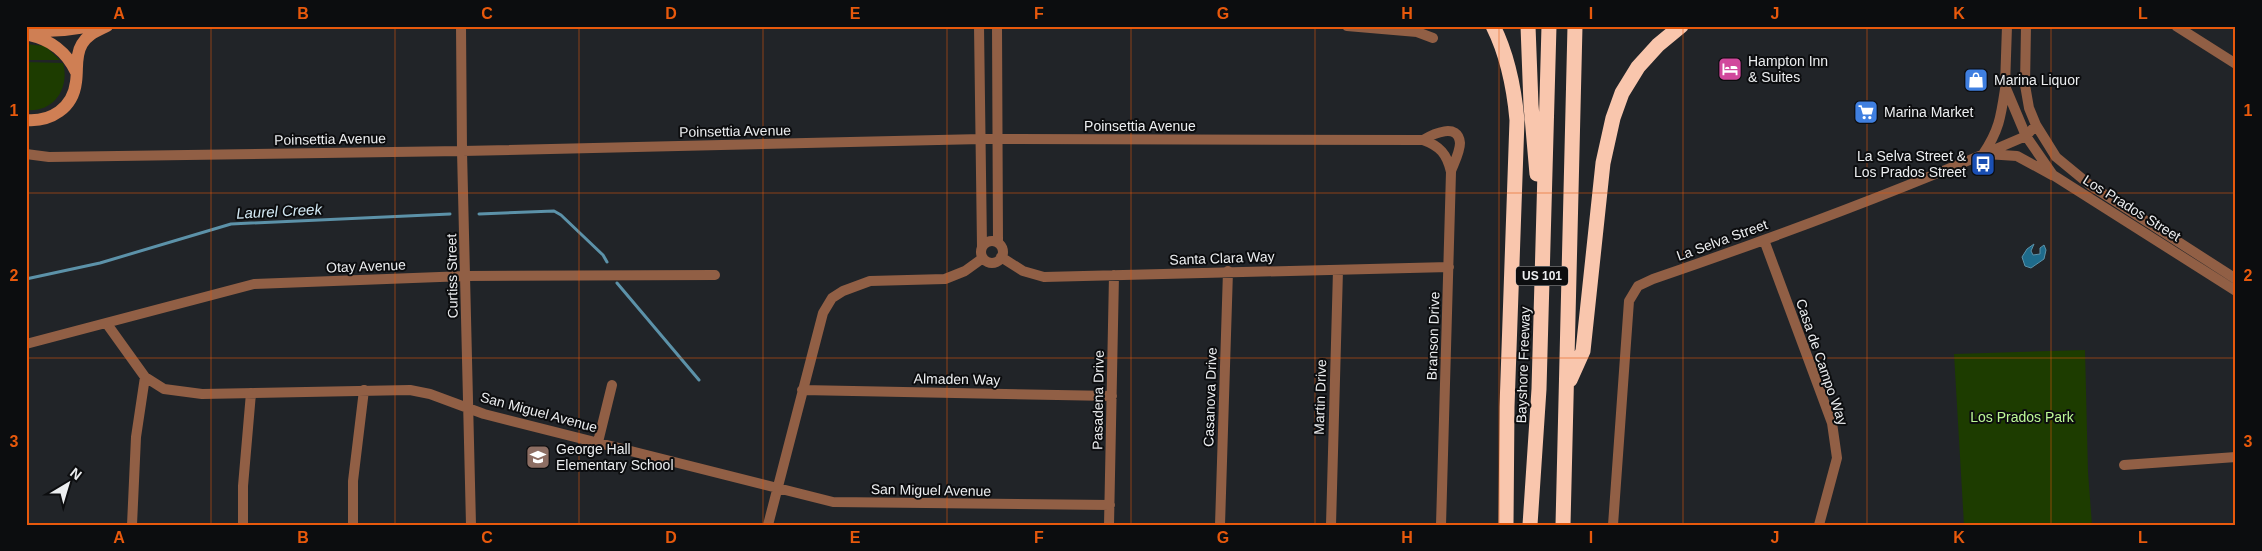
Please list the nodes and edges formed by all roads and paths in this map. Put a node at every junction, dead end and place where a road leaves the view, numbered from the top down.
1 (93, 26) edge
2 (107, 26) edge
3 (462, 26) edge
4 (979, 26) edge
5 (997, 26) edge
6 (1347, 26) edge
7 (1493, 26) edge
8 (1528, 26) edge
9 (1549, 26) edge
10 (1575, 26) edge
11 (1681, 26) edge
12 (2007, 26) edge
13 (2026, 26) edge
14 (2176, 26) edge
15 (26, 33) edge
16 (1433, 38) dead end
17 (2236, 64) edge
18 (76, 72) junction
19 (2005, 86) junction
20 (26, 120) edge
21 (2036, 125) junction
22 (2026, 136) junction
23 (982, 139) junction
24 (997, 139) junction
25 (1423, 140) junction
26 (1442, 150) joint
27 (462, 151) junction
28 (26, 154) edge
29 (1983, 154) junction
30 (1451, 172) junction
31 (2053, 175) junction
32 (1543, 234) junction
33 (1764, 240) junction
34 (998, 243) junction
35 (982, 253) junction
36 (1001, 257) junction
37 (1449, 267) junction
38 (1338, 270) junction
39 (1228, 271) junction
40 (715, 275) dead end
41 (1114, 275) junction
42 (466, 276) junction
43 (2236, 279) edge
44 (2236, 291) edge
45 (107, 324) junction
46 (26, 344) edge
47 (145, 377) junction
48 (612, 385) dead end
49 (1567, 389) junction
50 (364, 390) junction
51 (802, 390) junction
52 (251, 393) junction
53 (1112, 396) junction
54 (468, 408) junction
55 (598, 442) junction
56 (2236, 457) edge
57 (2124, 465) dead end
58 (777, 486) junction
59 (1110, 505) junction
60 (132, 525) edge
61 (243, 525) edge
62 (352, 525) edge
63 (471, 525) edge
64 (768, 525) edge
65 (1109, 525) edge
66 (1220, 525) edge
67 (1331, 525) edge
68 (1441, 525) edge
69 (1506, 525) edge
70 (1530, 525) edge
71 (1563, 525) edge
72 (1613, 525) edge
73 (1819, 525) edge

1 - 15 main road
2 - 18 main road
3 - 27 street, Curtiss Street
4 - 23 street
5 - 24 street
6 - 16 street
7 - 69 highway
8 - 32 highway
9 - 32 highway, Bayshore Freeway / US 101
10 - 49 highway, US 101
11 - 49 highway
12 - 19 street
13 - 21 street, Los Prados Street
14 - 17 street
15 - 18 main road
18 - 20 main road
19 - 22 street, Los Prados Street
19 - 29 street
21 - 22 street, La Selva Street
21 - 43 street, Los Prados Street
22 - 29 street, La Selva Street
22 - 31 street, Los Prados Street
23 - 24 street, Poinsettia Avenue
23 - 27 street, Poinsettia Avenue
23 - 35 street
24 - 25 street, Poinsettia Avenue
24 - 34 street
25 - 26 street, Poinsettia Avenue
25 - 30 street
26 - 30 street, Branson Drive
27 - 28 street, Poinsettia Avenue
27 - 42 street, Curtiss Street
29 - 31 street
29 - 33 street, La Selva Street
30 - 37 street, Branson Drive
31 - 44 street, Los Prados Street
32 - 70 highway, Bayshore Freeway / US 101
33 - 72 street, La Selva Street
33 - 73 street, Casa de Campo Way
34 - 35 street
34 - 36 street
35 - 36 street
35 - 51 street
36 - 41 street, Santa Clara Way
37 - 38 street, Santa Clara Way
37 - 68 street, Branson Drive
38 - 39 street, Santa Clara Way
38 - 67 street, Martin Drive
39 - 41 street, Santa Clara Way
39 - 66 street, Casanova Drive
40 - 42 street, Otay Avenue
41 - 53 street, Pasadena Drive
42 - 45 street, Otay Avenue
42 - 54 street, Curtiss Street
45 - 46 street, Otay Avenue
45 - 47 street, San Miguel Avenue
47 - 52 street, San Miguel Avenue
47 - 60 street
48 - 55 street
49 - 71 highway, US 101
50 - 52 street, San Miguel Avenue
50 - 54 street, San Miguel Avenue
50 - 62 street
51 - 53 street, Almaden Way
51 - 58 street
52 - 61 street
53 - 59 street, Pasadena Drive
54 - 55 street, San Miguel Avenue
54 - 63 street, Curtiss Street
55 - 58 street, San Miguel Avenue
56 - 57 street
58 - 59 street, San Miguel Avenue
58 - 64 street
59 - 65 street, Pasadena Drive

